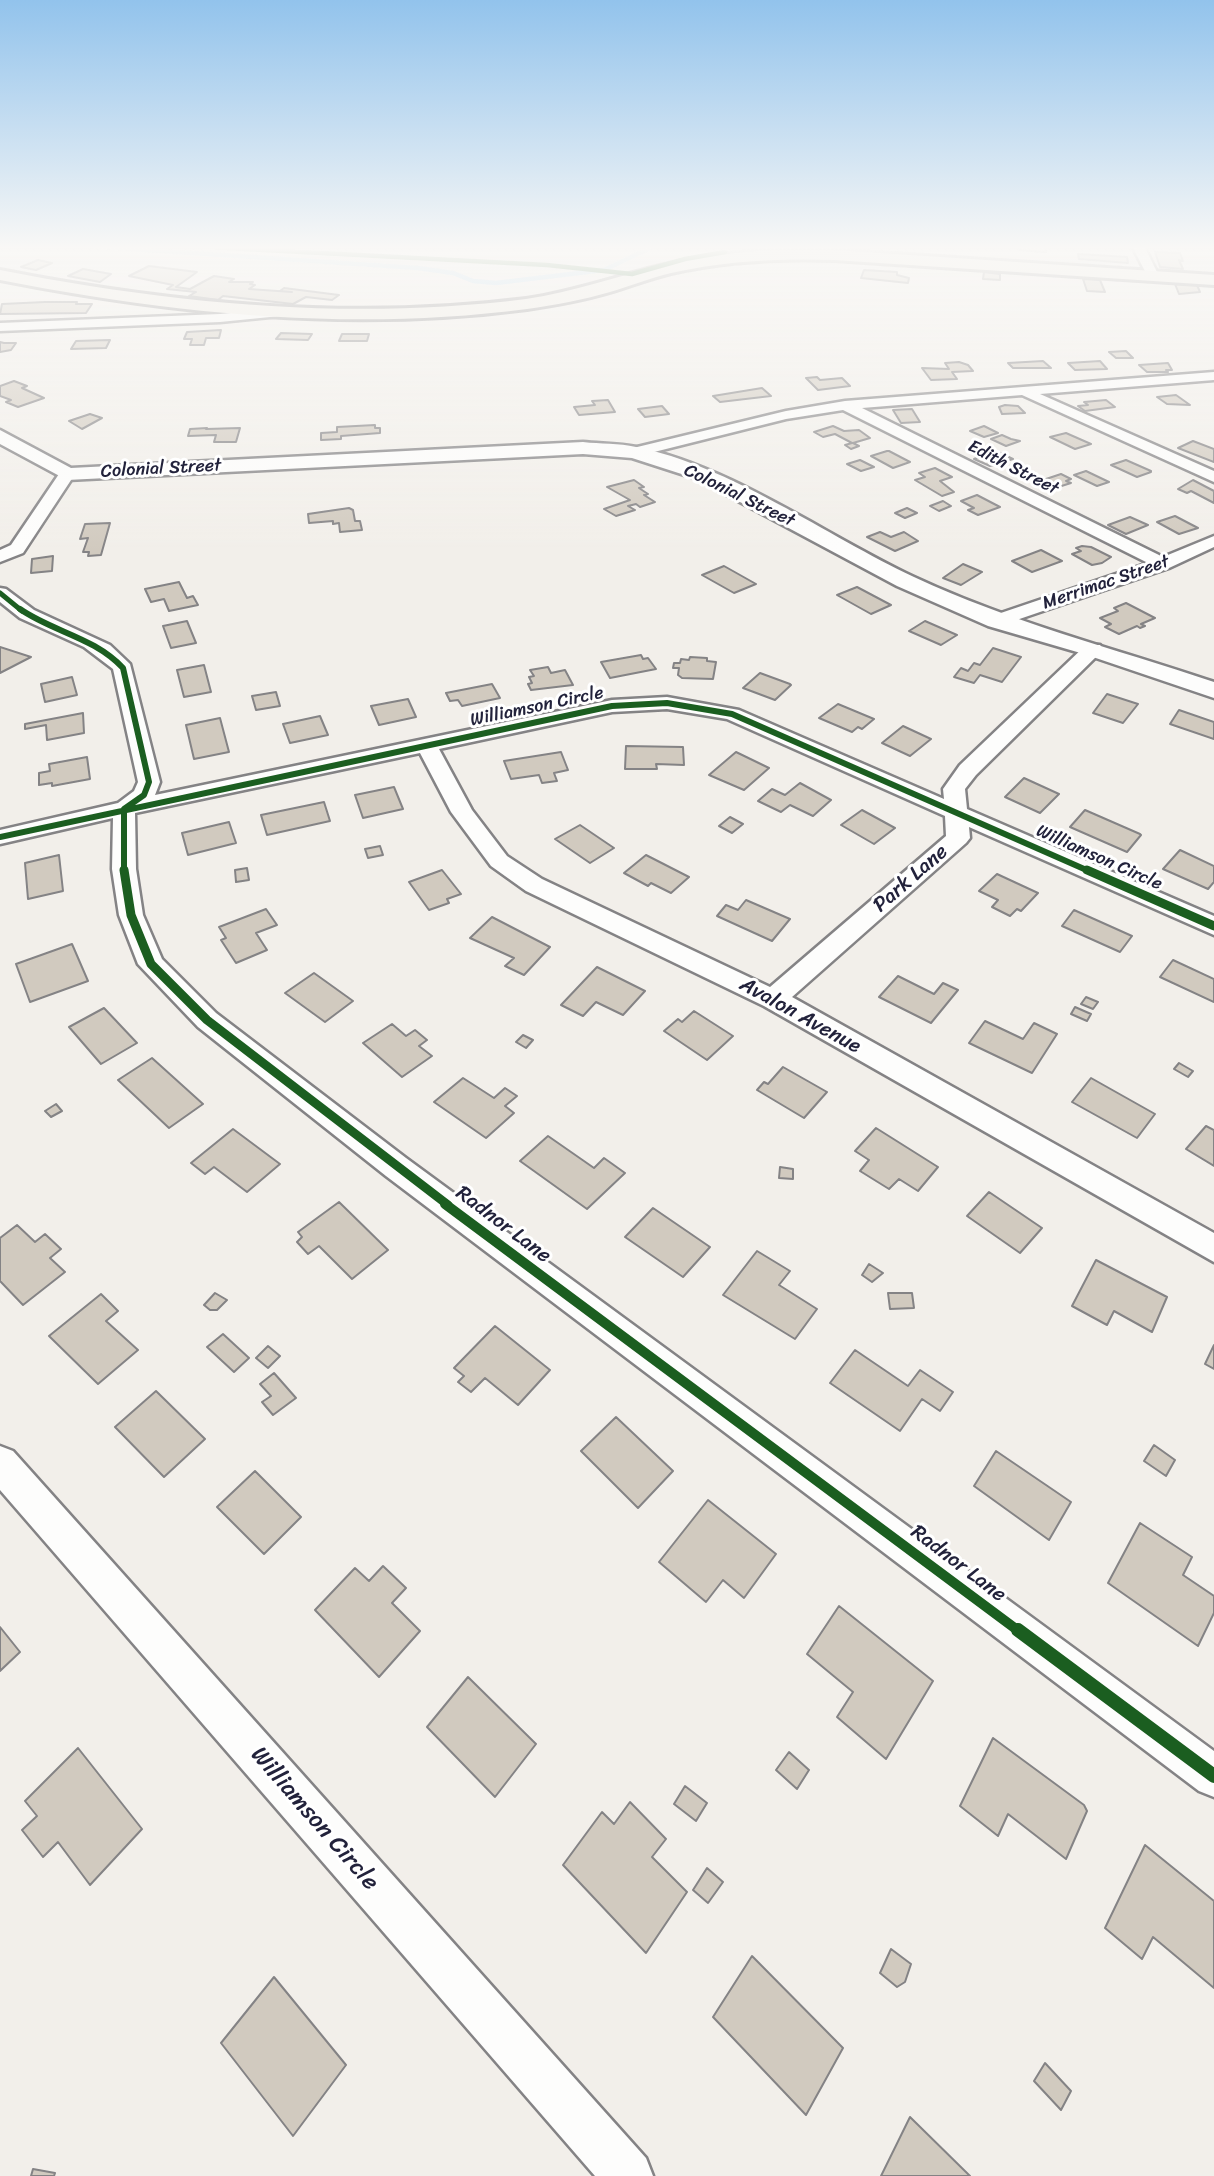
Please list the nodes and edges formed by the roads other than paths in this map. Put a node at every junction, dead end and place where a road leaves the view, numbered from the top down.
1 (1214, 376) edge
2 (1190, 378) junction
3 (1214, 388) edge
4 (1026, 393) junction
5 (845, 405) junction
6 (0, 436) edge
7 (634, 452) junction
8 (67, 474) junction
9 (1214, 477) edge
10 (1214, 541) edge
11 (0, 557) edge
12 (1163, 564) junction
13 (0, 593) edge
14 (996, 621) junction
15 (1093, 649) junction
16 (1214, 690) edge
17 (427, 746) junction
18 (124, 809) junction
19 (956, 811) junction
20 (0, 837) edge
21 (1214, 926) edge
22 (773, 999) junction
23 (1214, 1249) edge
24 (0, 1463) edge
25 (1214, 1776) edge
26 (628, 2176) edge

1 - 2 street
2 - 3 street
2 - 4 street
4 - 5 street
4 - 9 street
5 - 7 street
5 - 12 street, Edith Street
6 - 8 street
7 - 8 street, Colonial Street
7 - 14 street, Colonial Street
8 - 11 street
10 - 12 street, Merrimac Street
12 - 14 street, Merrimac Street
13 - 18 street
14 - 15 street, Colonial Street
15 - 16 street, Colonial Street
15 - 19 street, Park Lane
17 - 18 street, Williamson Circle
17 - 19 street, Williamson Circle
17 - 22 street, Avalon Avenue
18 - 20 street, Williamson Circle
18 - 25 street, Radnor Lane
19 - 21 street, Williamson Circle
19 - 22 street, Park Lane
22 - 23 street, Avalon Avenue
24 - 26 street, Williamson Circle

